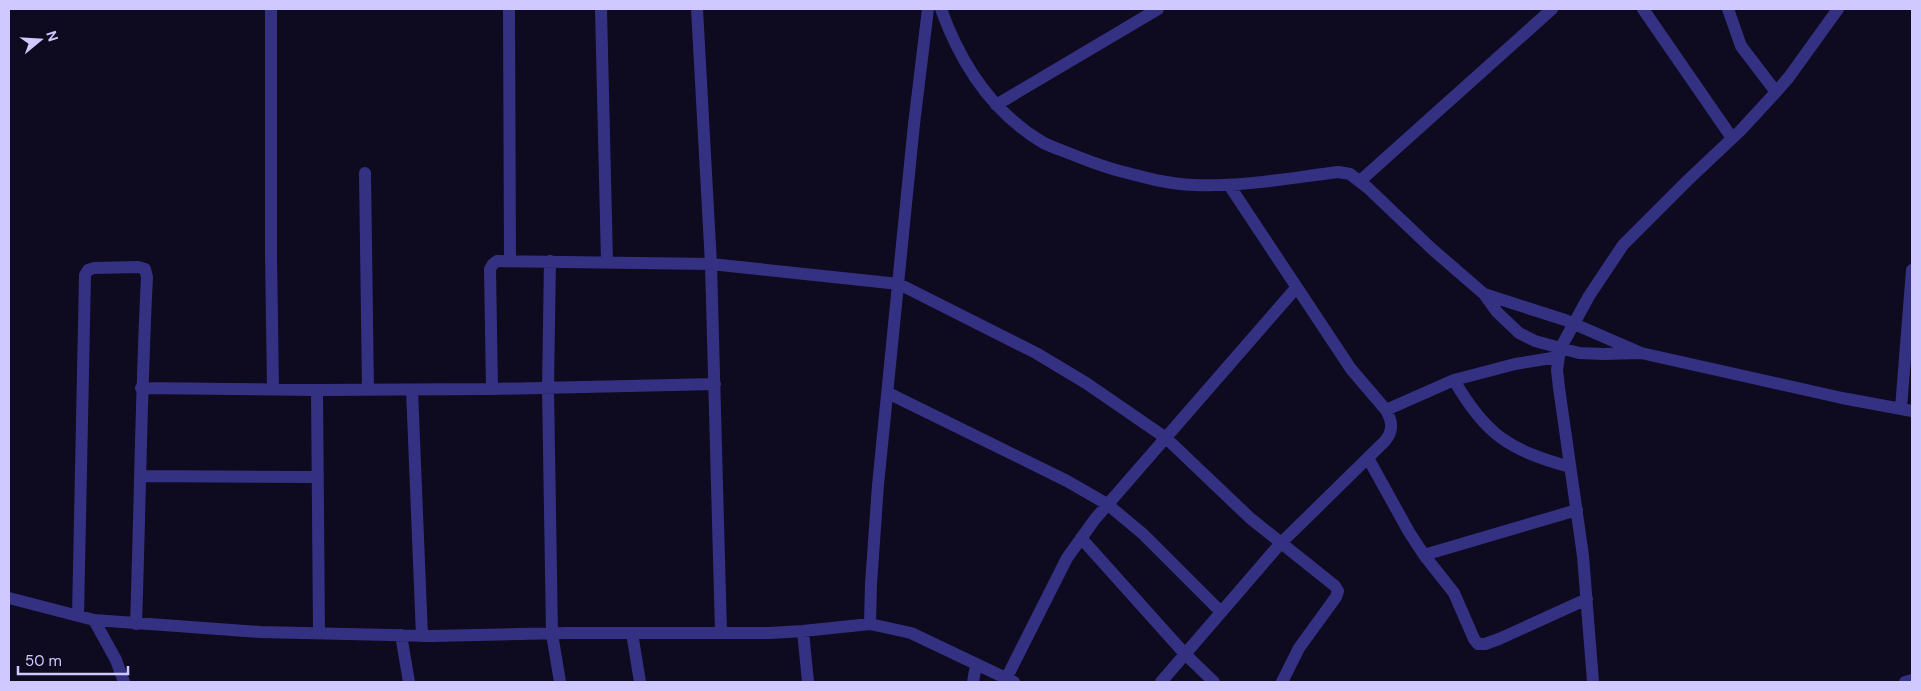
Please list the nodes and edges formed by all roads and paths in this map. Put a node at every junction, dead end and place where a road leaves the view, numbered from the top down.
1 (271, 9) edge
2 (509, 9) edge
3 (601, 9) edge
4 (697, 9) edge
5 (928, 9) edge
6 (941, 9) edge
7 (1158, 9) edge
8 (1552, 9) edge
9 (1643, 9) edge
10 (1728, 9) edge
11 (1838, 9) edge
12 (1776, 92) junction
13 (996, 105) junction
14 (1732, 138) junction
15 (365, 173) dead end
16 (1360, 181) junction
17 (1229, 185) junction
18 (510, 260) junction
19 (550, 261) junction
20 (606, 262) junction
21 (711, 264) junction
22 (1912, 270) edge
23 (899, 284) junction
24 (1296, 288) junction
25 (1484, 294) junction
26 (1574, 324) junction
27 (1559, 353) junction
28 (1641, 353) junction
29 (1454, 380) junction
30 (715, 384) junction
31 (141, 388) junction
32 (548, 388) junction
33 (273, 389) junction
34 (492, 389) junction
35 (317, 390) junction
36 (368, 390) junction
37 (412, 390) junction
38 (888, 393) junction
39 (1386, 410) junction
40 (1909, 413) edge
41 (1166, 438) junction
42 (1368, 458) junction
43 (1570, 467) junction
44 (141, 476) junction
45 (318, 477) junction
46 (1107, 504) junction
47 (1577, 510) junction
48 (1081, 538) junction
49 (1280, 544) junction
50 (1424, 556) junction
51 (9, 598) edge
52 (1587, 599) junction
53 (1221, 612) junction
54 (78, 616) junction
55 (94, 620) junction
56 (136, 624) junction
57 (870, 624) junction
58 (721, 632) junction
59 (803, 632) junction
60 (319, 633) junction
61 (632, 633) junction
62 (552, 634) junction
63 (400, 635) junction
64 (422, 636) junction
65 (1185, 654) junction
66 (976, 665) junction
67 (1912, 680) edge
68 (1010, 681) edge
69 (124, 682) edge
70 (409, 682) edge
71 (560, 682) edge
72 (640, 682) edge
73 (808, 682) edge
74 (973, 682) edge
75 (1161, 682) edge
76 (1214, 682) edge
77 (1282, 682) edge
78 (1593, 682) edge
79 (1905, 682) edge

1 - 33 street
2 - 18 street
3 - 20 street
4 - 21 street
5 - 23 street
6 - 13 street
7 - 13 street
8 - 16 street
9 - 14 street
10 - 12 street
11 - 12 street
12 - 14 street
13 - 17 street
14 - 26 street
15 - 36 street
16 - 17 street
16 - 25 street
17 - 24 street
18 - 19 street
18 - 34 street
19 - 20 street
19 - 32 street
20 - 21 street
21 - 23 street
21 - 30 street
22 - 40 street
23 - 38 street
23 - 41 street
24 - 39 street
24 - 41 street
25 - 26 street
25 - 27 street
26 - 27 street
26 - 28 street
27 - 28 street
27 - 29 street
27 - 43 street
28 - 40 street
29 - 39 street
29 - 43 street
30 - 32 street
30 - 58 street
31 - 33 street
31 - 44 street
31 - 54 street
32 - 34 street
32 - 62 street
33 - 35 street
34 - 37 street
35 - 36 street
35 - 45 street
36 - 37 street
37 - 64 street
38 - 46 street
38 - 57 street
39 - 42 street
41 - 46 street
41 - 49 street
42 - 49 street
42 - 50 street
43 - 47 street
44 - 45 street
44 - 56 street
45 - 60 street
46 - 48 street
46 - 53 street
47 - 50 street
47 - 52 street
48 - 65 street
48 - 68 street
49 - 53 street
49 - 77 street
50 - 52 street
51 - 54 street
52 - 78 street
53 - 65 street
54 - 55 street
55 - 56 street
55 - 69 street
56 - 60 street
57 - 59 street
57 - 66 street
58 - 59 street
58 - 61 street
59 - 73 street
60 - 63 street
61 - 62 street
61 - 72 street
62 - 64 street
62 - 71 street
63 - 64 street
63 - 70 street
65 - 75 street
65 - 76 street
66 - 68 street
66 - 74 street
67 - 79 street

